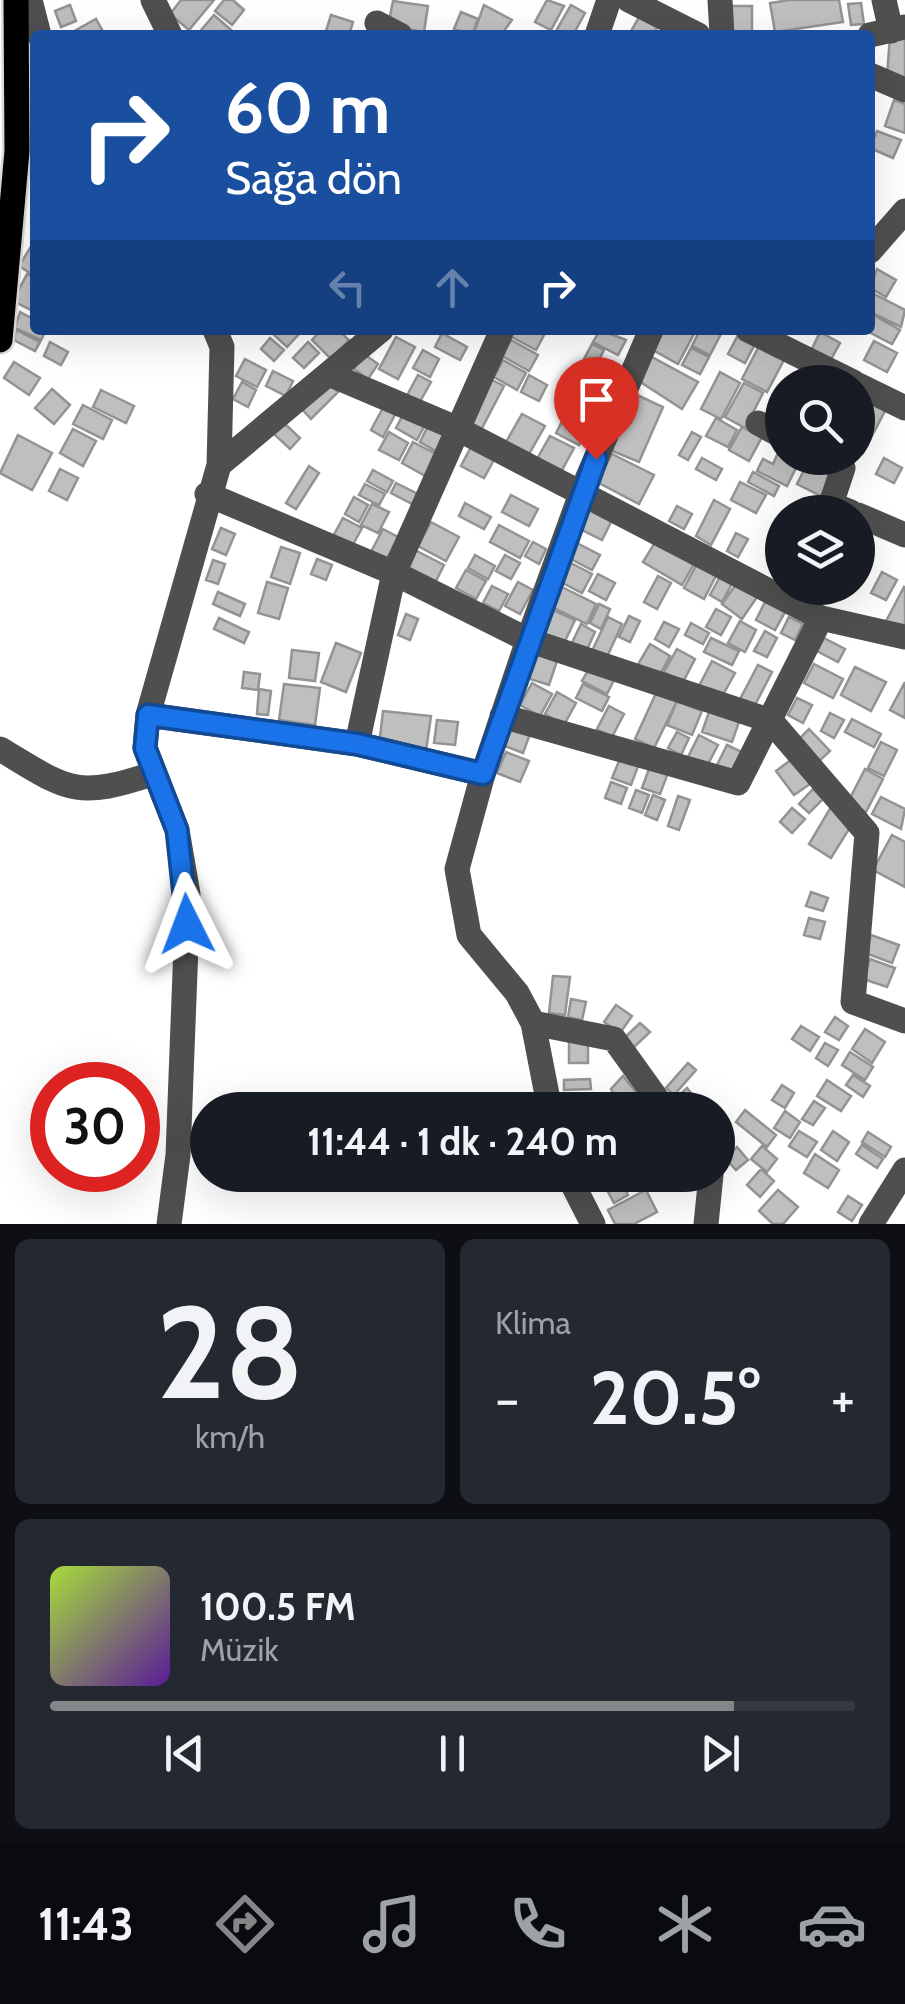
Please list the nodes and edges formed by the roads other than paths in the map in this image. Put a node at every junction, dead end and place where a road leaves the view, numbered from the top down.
1 (16, 0) edge
2 (30, 0) edge
3 (154, 0) edge
4 (609, 0) edge
5 (629, 0) edge
6 (720, 0) edge
7 (884, 0) edge
8 (38, 30) edge
9 (168, 30) edge
10 (599, 30) edge
11 (688, 30) edge
12 (722, 30) edge
13 (889, 31) edge
14 (875, 77) edge
15 (905, 90) edge
16 (26, 147) edge
17 (901, 226) edge
18 (875, 247) edge
19 (217, 335) edge
20 (375, 335) edge
21 (500, 335) edge
22 (650, 335) edge
23 (780, 337) edge
24 (0, 340) edge
25 (825, 365) edge
26 (329, 374) junction
27 (875, 394) edge
28 (905, 408) edge
29 (758, 423) dead end
30 (765, 427) edge
31 (456, 428) junction
32 (219, 465) junction
33 (582, 492) junction
34 (208, 494) junction
35 (875, 523) edge
36 (905, 535) edge
37 (394, 573) junction
38 (821, 618) junction
39 (905, 637) edge
40 (528, 640) junction
41 (148, 715) junction
42 (502, 716) junction
43 (771, 720) junction
44 (357, 744) junction
45 (0, 749) edge
46 (152, 774) junction
47 (483, 774) junction
48 (905, 1021) edge
49 (533, 1023) junction
50 (546, 1092) edge
51 (652, 1092) edge
52 (905, 1170) edge
53 (577, 1192) edge
54 (709, 1192) edge
55 (169, 1224) edge
56 (593, 1224) edge
57 (706, 1224) edge
58 (871, 1224) edge

1 - 16 main road
2 - 8 street
3 - 9 street
4 - 10 street
5 - 11 street
6 - 12 street
7 - 13 street
14 - 15 street
16 - 24 main road
17 - 18 street
19 - 32 street
20 - 26 street
21 - 31 street
22 - 33 street
23 - 25 street
26 - 31 street
26 - 32 street
27 - 28 street
29 - 30 street
31 - 33 street
31 - 37 street
32 - 34 street
33 - 38 street
33 - 40 street
34 - 37 street
34 - 41 street
35 - 36 street
37 - 40 street
37 - 44 street
38 - 39 street
38 - 43 street
40 - 42 street
40 - 43 street
41 - 44 street
41 - 46 street
42 - 43 street
42 - 47 street
43 - 48 street
44 - 47 street
45 - 46 street
46 - 55 street
47 - 49 street
49 - 50 street
49 - 51 street
52 - 58 street
53 - 56 street
54 - 57 street

